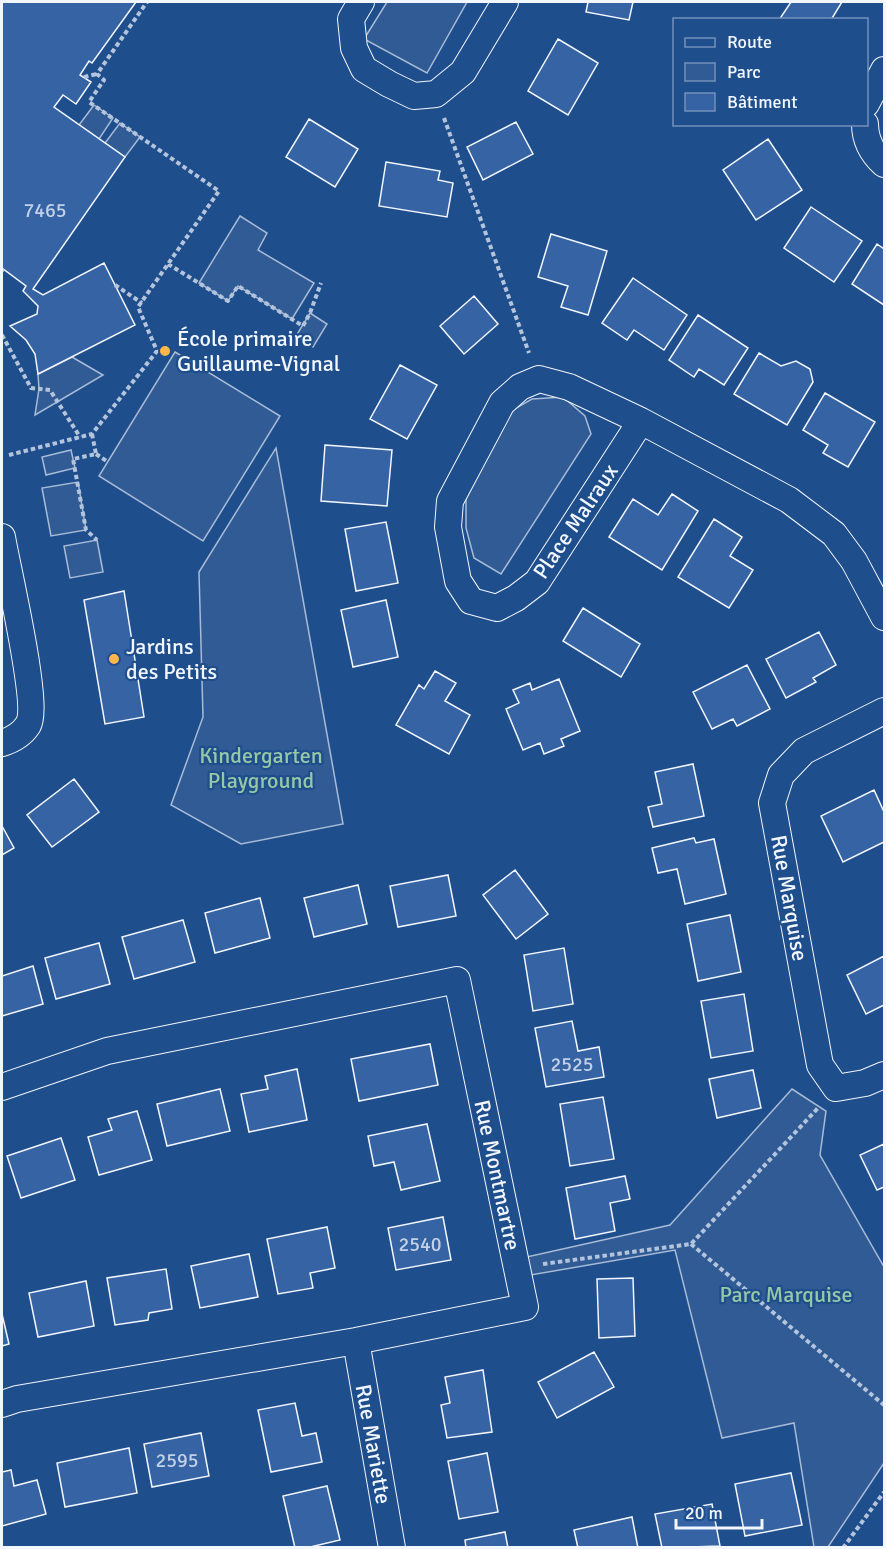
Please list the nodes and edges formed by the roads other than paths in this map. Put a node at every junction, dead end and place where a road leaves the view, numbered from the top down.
1 (362, 2) edge
2 (506, 2) edge
3 (885, 70) edge
4 (868, 102) edge
5 (865, 126) edge
6 (885, 164) edge
7 (641, 421) junction
8 (2, 537) edge
9 (885, 617) edge
10 (885, 711) edge
11 (2, 743) edge
12 (885, 1075) edge
13 (2, 1087) edge
14 (356, 1341) junction
15 (2, 1404) edge
16 (392, 1548) edge

1 - 2 street
3 - 4 street
5 - 6 street
7 - 7 street, Place Malraux
7 - 9 street, Place Malraux
8 - 11 street
10 - 12 street, Rue Marquise
13 - 14 street, Rue Montmartre
14 - 15 street, Rue Montmartre
14 - 16 street, Rue Mariette

